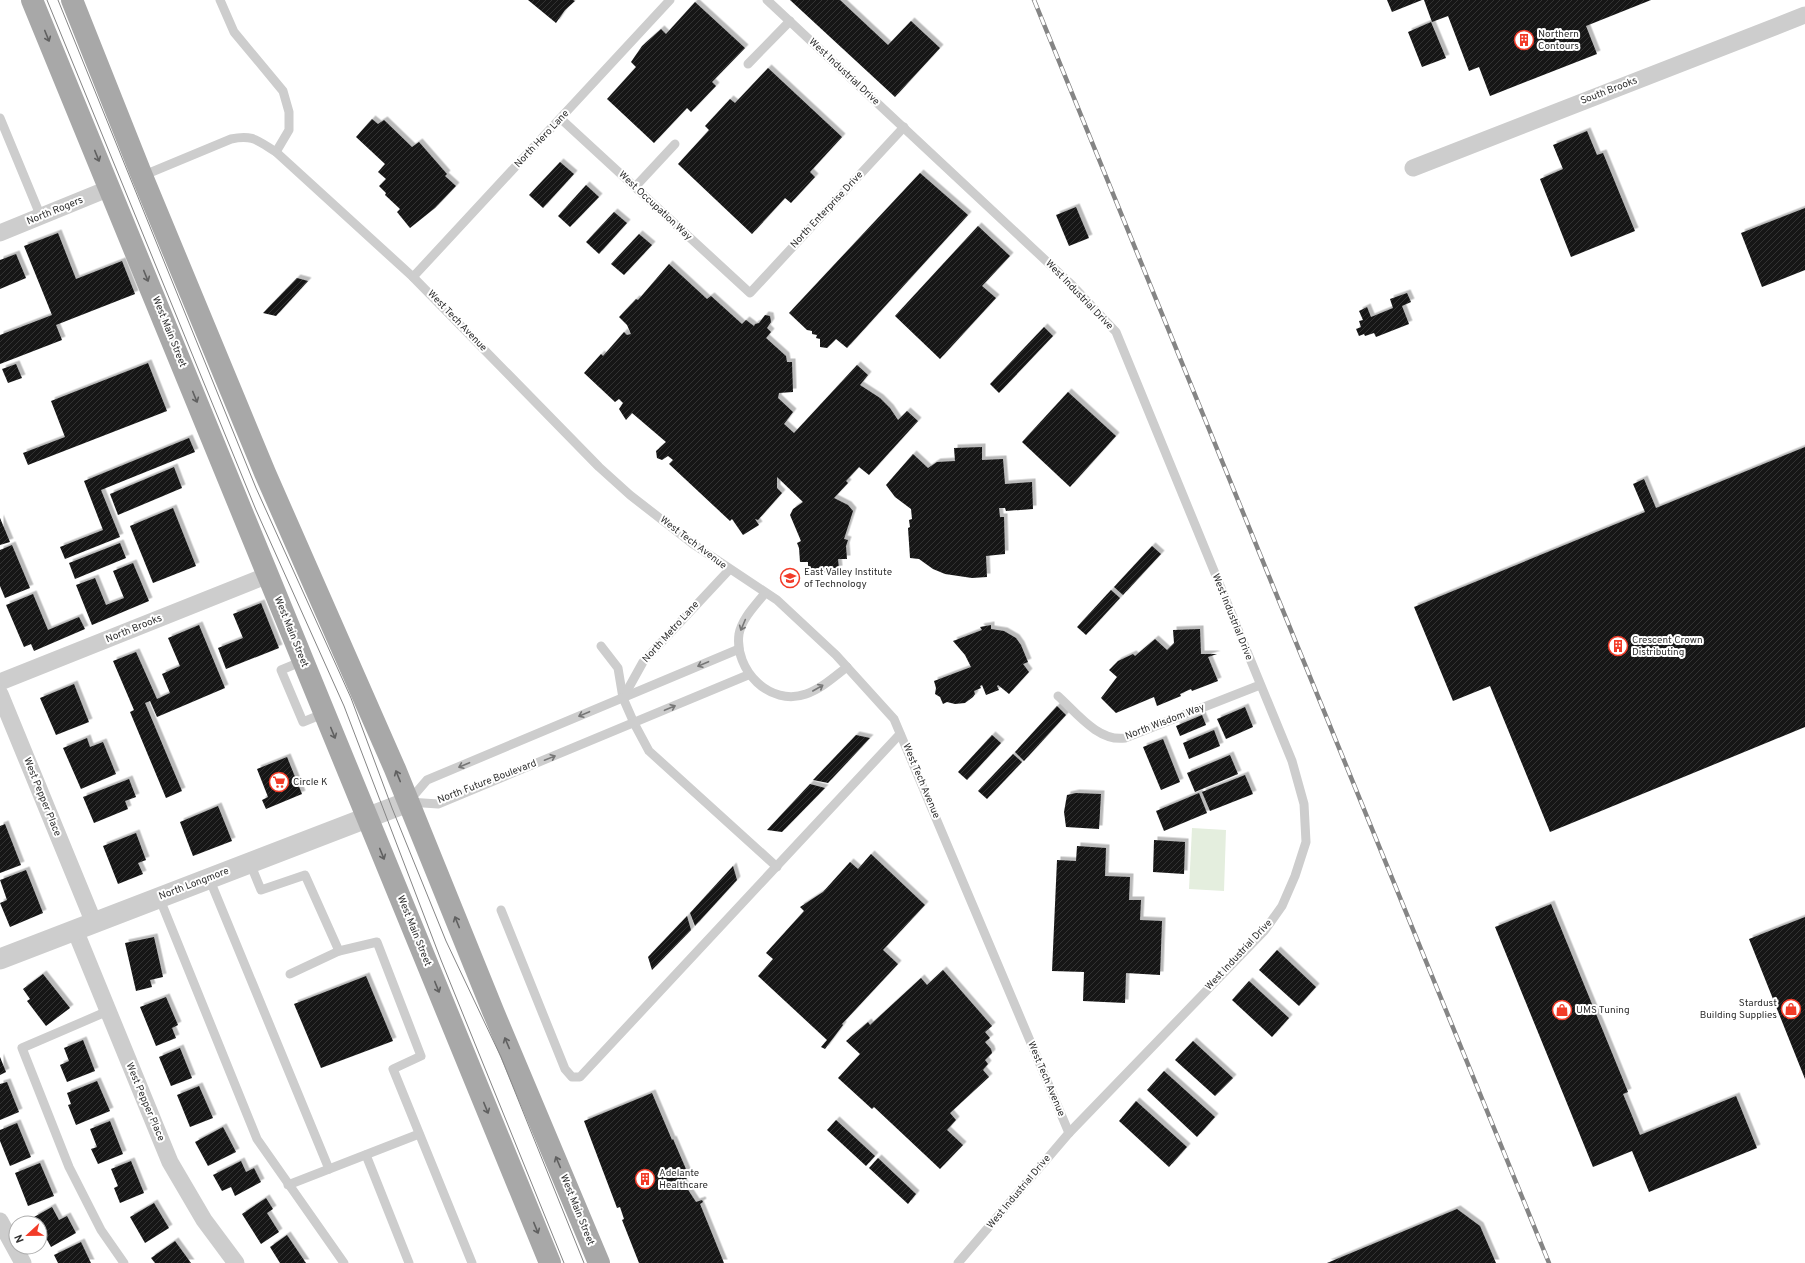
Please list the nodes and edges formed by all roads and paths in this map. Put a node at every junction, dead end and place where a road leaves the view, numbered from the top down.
1 (32, 0) edge
2 (72, 0) edge
3 (220, 0) edge
4 (670, 0) edge
5 (767, 0) edge
6 (1805, 15) edge
7 (790, 21) junction
8 (748, 64) dead end
9 (0, 118) edge
10 (561, 119) junction
11 (904, 127) junction
12 (675, 144) dead end
13 (276, 152) junction
14 (1413, 168) dead end
15 (142, 176) junction
16 (635, 187) junction
17 (110, 188) junction
18 (41, 217) junction
19 (0, 233) edge
20 (413, 277) junction
21 (750, 293) joint
22 (729, 570) junction
23 (268, 575) junction
24 (765, 593) junction
25 (602, 646) dead end
26 (739, 649) junction
27 (303, 661) junction
28 (847, 668) junction
29 (748, 675) junction
30 (0, 682) edge
31 (1260, 685) junction
32 (0, 694) edge
33 (1058, 696) dead end
34 (623, 698) junction
35 (325, 713) junction
36 (634, 723) junction
37 (900, 734) junction
38 (398, 806) junction
39 (368, 818) junction
40 (249, 863) junction
41 (777, 867) junction
42 (209, 878) junction
43 (159, 897) junction
44 (500, 910) dead end
45 (84, 926) junction
46 (339, 951) junction
47 (0, 959) edge
48 (290, 974) dead end
49 (108, 1011) junction
50 (1069, 1133) junction
51 (420, 1134) junction
52 (366, 1155) junction
53 (329, 1169) junction
54 (288, 1185) junction
55 (0, 1221) edge
56 (23, 1263) edge
57 (124, 1263) edge
58 (236, 1263) edge
59 (344, 1263) edge
60 (409, 1263) edge
61 (472, 1263) edge
62 (550, 1263) edge
63 (599, 1263) edge
64 (958, 1263) edge

1 -> 17 main road, West Main Street
2 - 15 main road, West Main Street
3 - 13 lane
4 - 10 lane, North Hero Lane
5 - 7 lane, West Industrial Drive
6 - 14 street, South Brooks
7 - 8 lane
7 - 11 lane, West Industrial Drive
9 - 18 lane
10 - 16 lane, West Occupation Way
10 - 20 lane, North Hero Lane
11 - 21 lane, North Enterprise Drive
11 - 31 lane, West Industrial Drive
12 - 16 lane
13 - 15 lane, West Tech Avenue
13 - 20 lane, West Tech Avenue
38 -> 15 main road, West Main Street
16 - 21 lane, West Occupation Way
17 - 18 street, North Rogers
17 -> 23 main road, West Main Street
18 - 19 street, North Rogers
20 - 22 lane, West Tech Avenue
22 - 24 lane, West Tech Avenue
22 - 34 lane, North Metro Lane
23 - 27 main road, West Main Street
23 - 30 street, North Brooks
24 -> 26 lane
24 - 28 lane, West Tech Avenue
25 - 34 lane
26 - 29 lane
26 -> 34 lane
27 - 35 main road, West Main Street
27 - 35 lane
29 -> 28 lane
28 - 37 lane, West Tech Avenue
36 -> 29 lane, North Future Boulevard
31 - 33 lane, North Wisdom Way
31 - 50 lane, West Industrial Drive
32 - 45 street, West Pepper Place
34 - 36 lane
34 -> 38 lane
35 -> 39 main road, West Main Street
38 -> 36 lane, North Future Boulevard
36 - 41 lane
37 - 41 lane
37 - 50 lane, West Tech Avenue
38 - 39 street, North Longmore
63 -> 38 main road, West Main Street
39 - 40 street, North Longmore
39 -> 62 main road, West Main Street
40 - 42 street, North Longmore
40 - 46 lane
41 - 44 lane
42 - 43 street, North Longmore
42 - 53 lane
43 - 45 street, North Longmore
43 - 54 lane
45 - 47 street, North Longmore
45 - 49 street, West Pepper Place
46 - 48 lane
46 - 51 lane
49 - 57 lane
49 - 58 street, West Pepper Place
50 - 64 lane, West Industrial Drive
51 - 52 lane
51 - 61 lane
52 - 53 lane
52 - 60 lane
53 - 54 lane
54 - 59 lane
55 - 56 street

